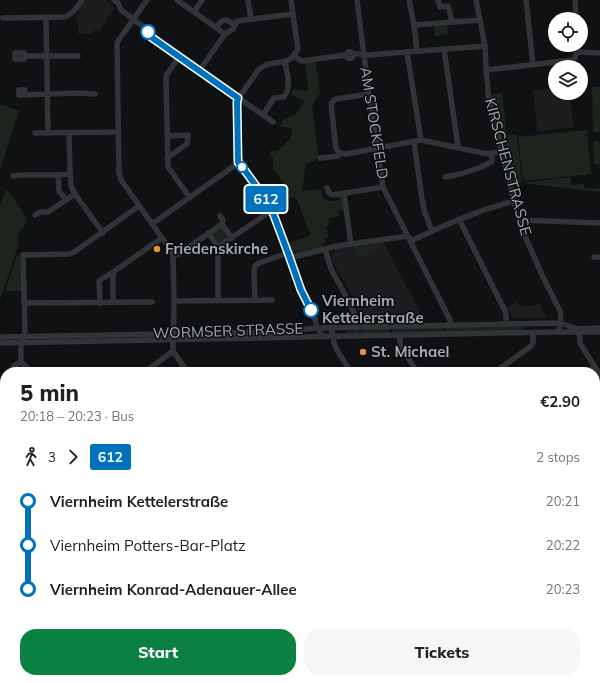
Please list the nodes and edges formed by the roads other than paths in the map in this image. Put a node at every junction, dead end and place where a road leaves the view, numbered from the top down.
1 (82, 0) edge
2 (114, 0) edge
3 (147, 0) edge
4 (177, 0) edge
5 (202, 0) edge
6 (248, 0) edge
7 (292, 0) edge
8 (357, 0) edge
9 (409, 0) edge
10 (438, 0) edge
11 (476, 0) edge
12 (526, 0) edge
13 (575, 0) edge
14 (194, 12) junction
15 (576, 12) edge
16 (293, 14) junction
17 (3, 18) dead end
18 (46, 18) junction
19 (134, 19) junction
20 (251, 19) junction
21 (480, 20) junction
22 (452, 22) junction
23 (235, 25) junction
24 (414, 25) junction
25 (216, 28) junction
26 (225, 34) junction
27 (485, 46) junction
28 (444, 49) junction
29 (417, 51) junction
30 (408, 52) junction
31 (577, 52) joint
32 (600, 53) edge
33 (364, 55) junction
34 (24, 56) dead end
35 (46, 56) junction
36 (78, 56) dead end
37 (294, 56) junction
38 (179, 57) junction
39 (285, 62) junction
40 (533, 65) junction
41 (486, 70) junction
42 (198, 71) junction
43 (25, 94) dead end
44 (47, 94) junction
45 (95, 94) dead end
46 (369, 94) junction
47 (238, 98) junction
48 (263, 115) junction
49 (273, 122) dead end
50 (118, 132) junction
51 (35, 133) dead end
52 (48, 133) junction
53 (69, 133) junction
54 (167, 136) junction
55 (422, 140) junction
56 (414, 142) junction
57 (458, 147) junction
58 (377, 148) junction
59 (502, 152) junction
60 (340, 154) junction
61 (492, 154) junction
62 (167, 158) junction
63 (320, 158) dead end
64 (238, 162) junction
65 (70, 174) junction
66 (58, 175) junction
67 (13, 176) dead end
68 (445, 177) dead end
69 (384, 187) junction
70 (327, 188) dead end
71 (344, 193) junction
72 (75, 194) junction
73 (190, 198) junction
74 (66, 200) junction
75 (514, 201) junction
76 (139, 206) junction
77 (272, 210) junction
78 (35, 215) dead end
79 (220, 216) dead end
80 (459, 219) junction
81 (519, 220) junction
82 (600, 223) edge
83 (152, 224) junction
84 (222, 224) junction
85 (432, 231) junction
86 (102, 233) junction
87 (208, 233) junction
88 (162, 238) junction
89 (232, 238) junction
90 (409, 238) junction
91 (351, 244) junction
92 (218, 247) junction
93 (325, 249) junction
94 (173, 256) junction
95 (289, 256) junction
96 (113, 272) junction
97 (218, 300) junction
98 (255, 300) junction
99 (272, 300) dead end
100 (174, 301) junction
101 (113, 302) junction
102 (152, 302) dead end
103 (24, 303) junction
104 (100, 303) junction
105 (506, 324) junction
106 (560, 324) junction
107 (451, 325) junction
108 (317, 328) junction
109 (330, 328) junction
110 (339, 328) junction
111 (356, 328) junction
112 (600, 328) edge
113 (579, 330) junction
114 (560, 332) junction
115 (600, 332) edge
116 (533, 333) junction
117 (400, 335) junction
118 (174, 336) junction
119 (0, 337) edge
120 (311, 337) junction
121 (323, 337) junction
122 (334, 337) junction
123 (23, 339) junction
124 (0, 343) edge
125 (173, 351) junction
126 (21, 362) junction
127 (14, 367) edge
128 (26, 367) edge
129 (152, 367) edge
130 (184, 367) edge
131 (346, 367) edge
132 (414, 367) edge
133 (502, 367) edge
134 (594, 367) edge

1 - 18 street
2 - 19 street
3 - 19 street
4 - 14 street
5 - 14 street
6 - 20 street
7 - 16 street
8 - 33 street, AM STOCKFELD
9 - 24 street
10 - 22 street
11 - 21 street, KIRSCHENSTRASSE
12 - 40 street
13 - 15 street
14 - 25 street
16 - 20 street
16 - 37 street
17 - 18 street
18 - 35 street
19 - 38 street
19 - 50 street
20 - 23 street
21 - 22 street
21 - 27 street, KIRSCHENSTRASSE
22 - 24 street
23 - 25 street
23 - 26 street
24 - 29 street
25 - 26 street
26 - 42 street
27 - 28 street
27 - 41 street, KIRSCHENSTRASSE
28 - 29 street
28 - 57 street
29 - 30 street
30 - 33 street
30 - 55 street
31 - 32 street
31 - 40 street
33 - 37 street
33 - 46 street, AM STOCKFELD
34 - 35 street
35 - 36 street
35 - 44 street
37 - 39 street
38 - 42 street
38 - 54 street
39 - 47 street
39 - 48 street
40 - 41 street
41 - 59 street, KIRSCHENSTRASSE
42 - 47 street
43 - 44 street
44 - 45 street
44 - 52 street
46 - 58 street, AM STOCKFELD
46 - 60 street
47 - 48 street
47 - 64 street
48 - 49 street
50 - 53 street
50 - 76 street
51 - 52 street
52 - 53 street
53 - 65 street
54 - 62 street
54 - 62 street
55 - 56 street
55 - 57 street
56 - 58 street
56 - 85 street
57 - 61 street
58 - 60 street
58 - 69 street, AM STOCKFELD
59 - 61 street
59 - 75 street, KIRSCHENSTRASSE
60 - 63 street
61 - 68 street
62 - 73 street
64 - 73 street
64 - 77 street
65 - 66 street
65 - 72 street
66 - 67 street
66 - 74 street
69 - 71 street
69 - 90 street, AM STOCKFELD
70 - 71 street
71 - 91 street
72 - 74 street
72 - 86 street
73 - 83 street
74 - 78 street
75 - 80 street
75 - 81 street, KIRSCHENSTRASSE
76 - 83 street
76 - 86 street
77 - 89 street
77 - 95 street
79 - 84 street
80 - 85 street
80 - 105 street
81 - 82 street
81 - 106 street, KIRSCHENSTRASSE
83 - 88 street
84 - 87 street
84 - 89 street
85 - 90 street
86 - 103 street
87 - 92 street
87 - 94 street
88 - 94 street
88 - 96 street
89 - 92 street
90 - 91 street
90 - 107 street, AM STOCKFELD
91 - 93 street
92 - 97 street
93 - 95 street
93 - 111 street
94 - 100 street
95 - 98 street
95 - 108 street
96 - 101 street
96 - 104 street
97 - 98 street
97 - 100 street
98 - 99 street
100 - 118 street
101 - 102 street
101 - 104 street
103 - 104 street
103 - 123 street
105 - 106 street, WORMSER STRASSE
105 - 107 street, WORMSER STRASSE
106 - 113 street, WORMSER STRASSE
106 - 114 street, KIRSCHENSTRASSE
107 - 111 street, WORMSER STRASSE
108 - 109 street, WORMSER STRASSE
108 - 118 street, WORMSER STRASSE
108 - 120 street
108 - 121 street
109 - 110 street, WORMSER STRASSE
109 - 122 street
110 - 111 street, WORMSER STRASSE
110 - 122 street
112 - 113 street, WORMSER STRASSE
113 - 114 street
113 - 115 street
113 - 134 street
114 - 116 street
116 - 117 street
116 - 133 street
117 - 122 street
117 - 132 street
118 - 120 street
118 - 123 street, WORMSER STRASSE
118 - 125 street
119 - 123 street, WORMSER STRASSE
120 - 121 street
121 - 122 street
122 - 131 street
123 - 124 street
123 - 126 street
125 - 129 street
125 - 130 street
126 - 127 street
126 - 128 street

